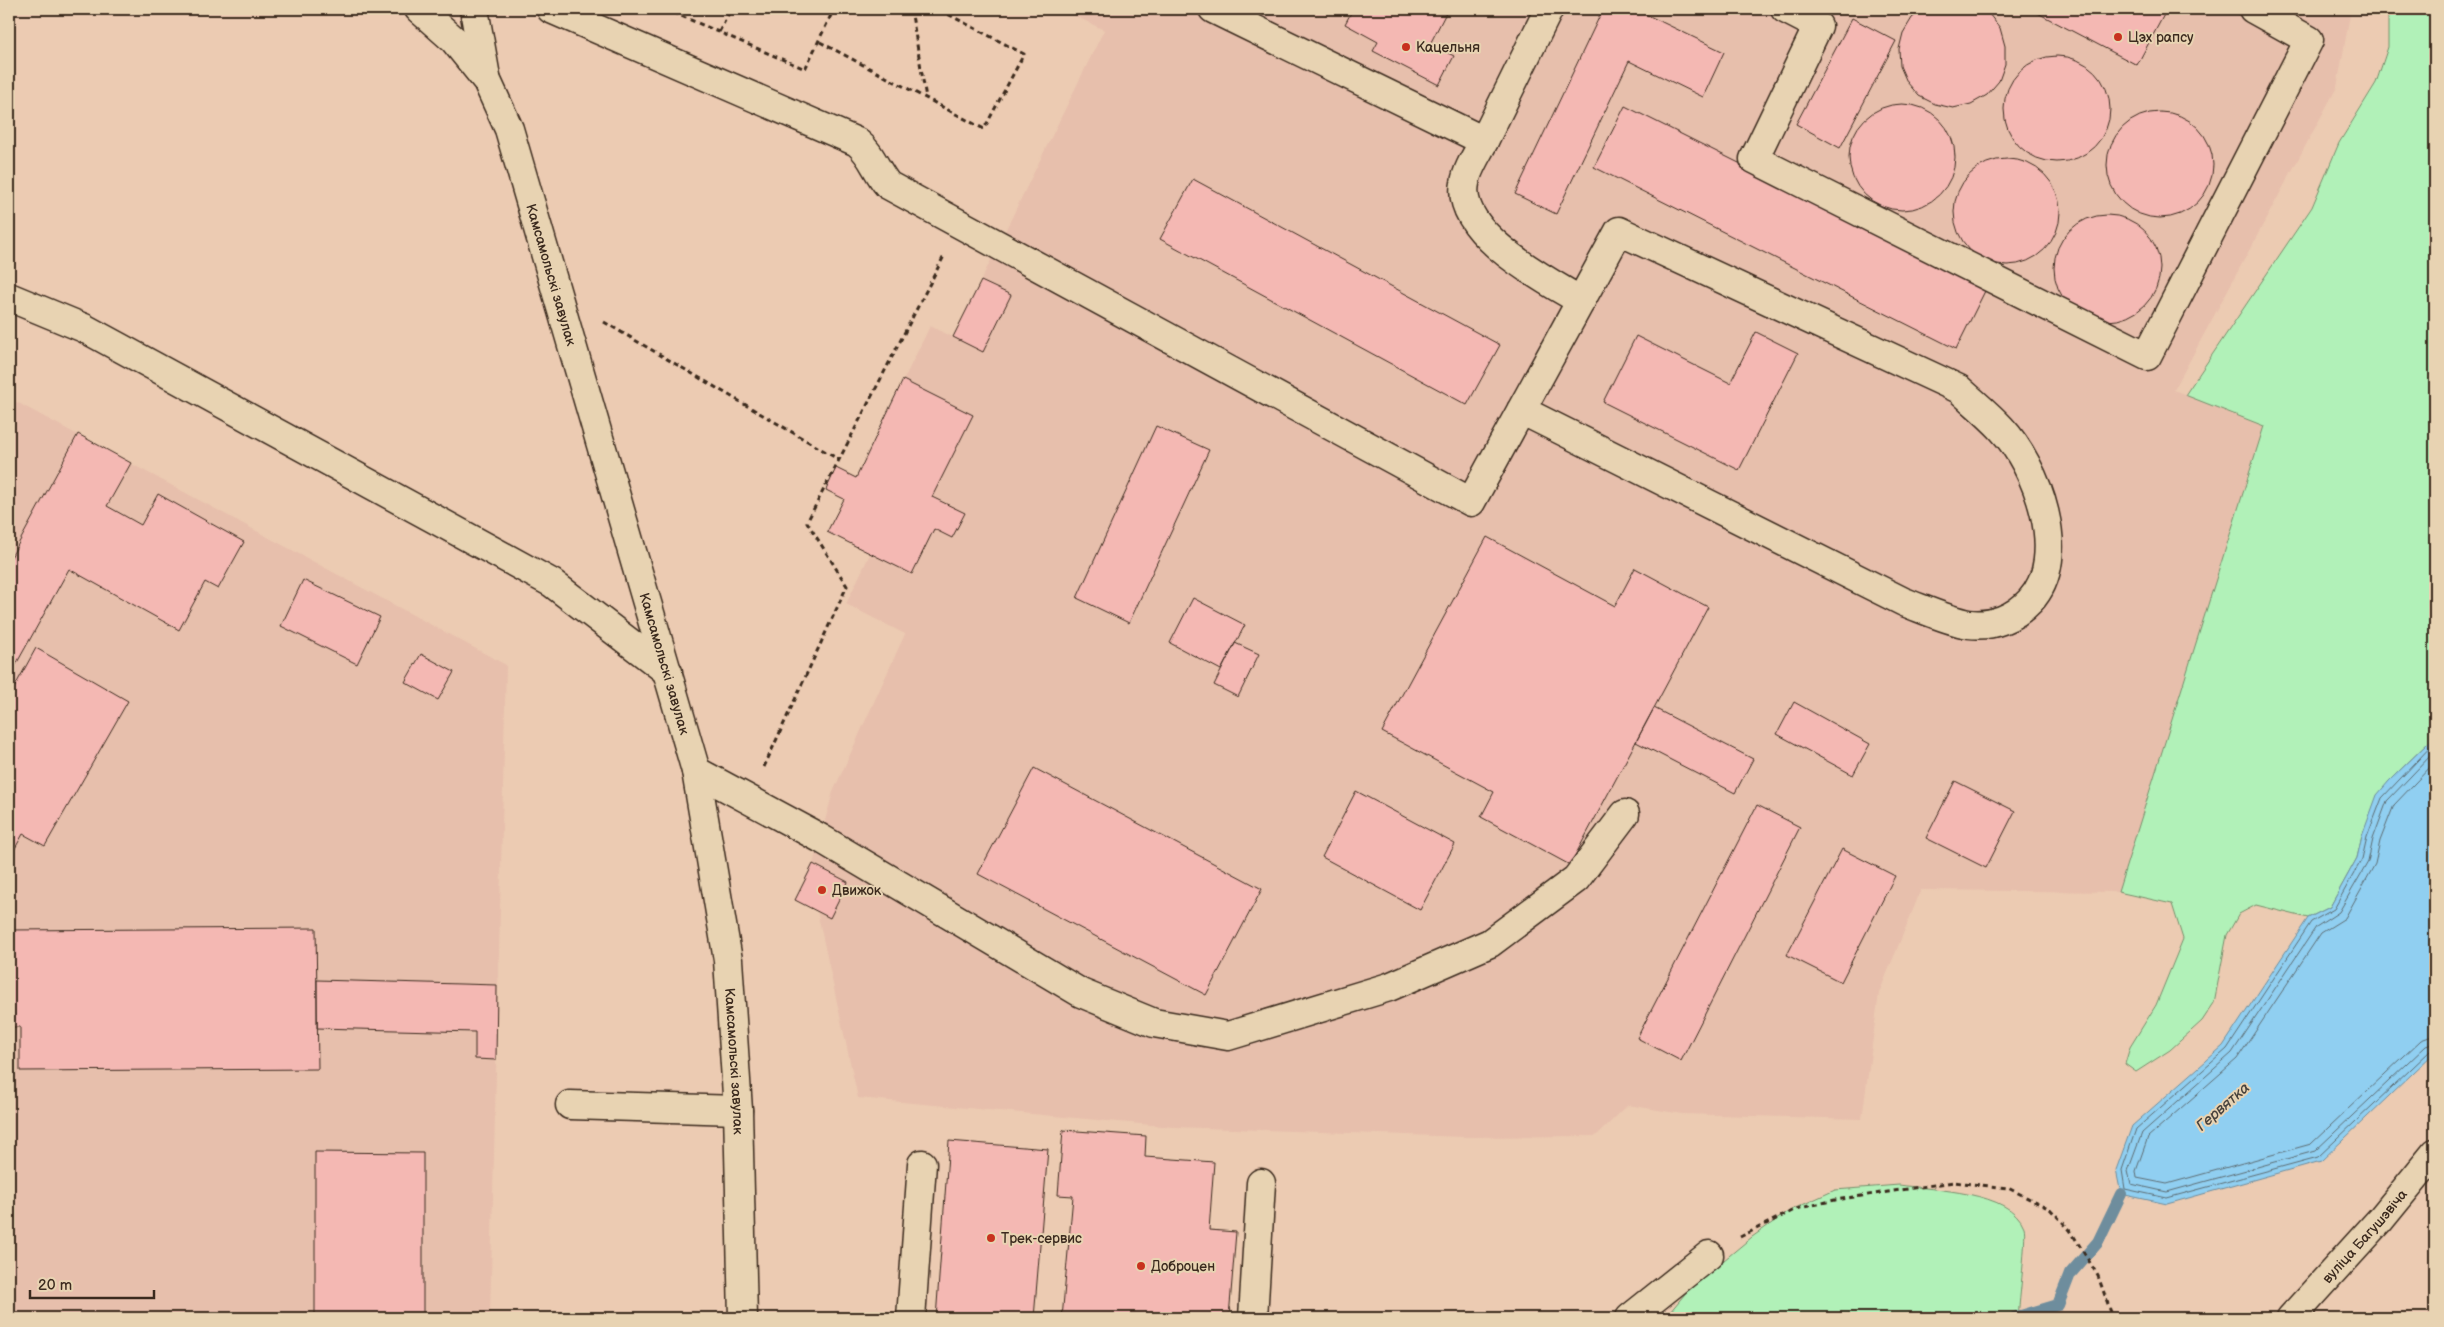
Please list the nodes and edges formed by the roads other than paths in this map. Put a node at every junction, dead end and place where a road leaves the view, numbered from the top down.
1 (419, 9) edge
2 (474, 9) edge
3 (551, 9) edge
4 (1213, 9) edge
5 (1549, 9) edge
6 (1785, 9) edge
7 (2253, 9) edge
8 (487, 81) junction
9 (1484, 141) junction
10 (9, 297) edge
11 (1581, 301) junction
12 (1521, 410) junction
13 (668, 672) junction
14 (696, 771) junction
15 (1626, 814) dead end
16 (570, 1105) dead end
17 (738, 1110) junction
18 (2435, 1153) edge
19 (922, 1164) dead end
20 (1261, 1183) dead end
21 (1709, 1255) road end
22 (742, 1318) edge
23 (911, 1318) edge
24 (1253, 1318) edge
25 (1630, 1318) edge
26 (2291, 1318) edge

1 - 8 street, Камсамольскі завулак
2 - 8 street
3 - 12 street
4 - 9 street
5 - 9 street
6 - 7 street
8 - 13 street, Камсамольскі завулак
9 - 11 street
10 - 13 street
11 - 12 street
11 - 12 street
13 - 14 street, Камсамольскі завулак
14 - 15 street
14 - 17 street, Камсамольскі завулак
16 - 17 street
17 - 22 street, Камсамольскі завулак
18 - 26 street, вуліца Багушэвіча
19 - 23 street
20 - 24 street
21 - 25 street

